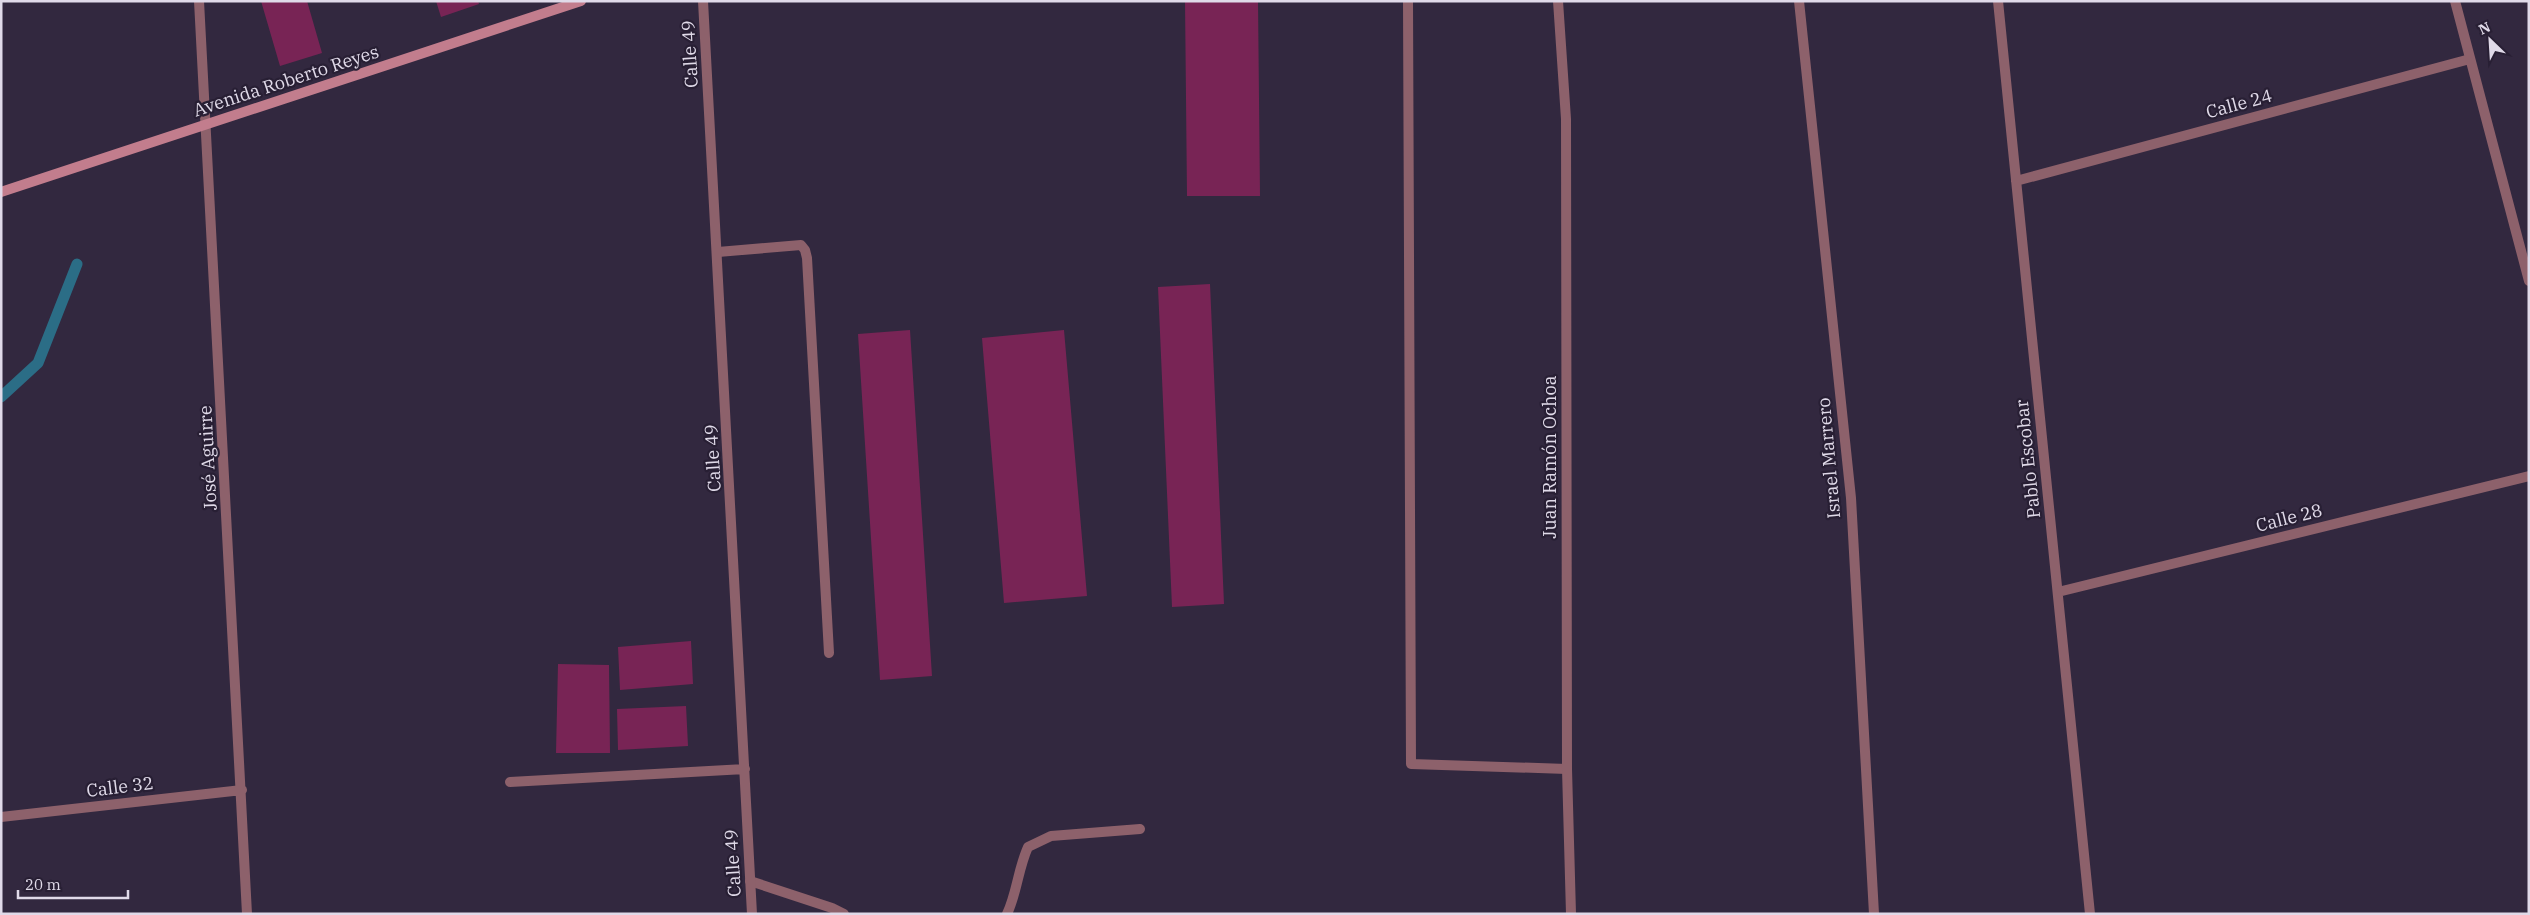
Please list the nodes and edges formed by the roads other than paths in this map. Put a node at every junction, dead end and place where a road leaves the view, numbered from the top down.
1 (199, 1) edge
2 (581, 1) edge
3 (703, 1) edge
4 (1408, 1) edge
5 (1558, 1) edge
6 (1799, 1) edge
7 (1998, 1) edge
8 (2455, 1) edge
9 (2470, 58) junction
10 (206, 125) junction
11 (2016, 181) junction
12 (1, 192) edge
13 (718, 252) junction
14 (2529, 281) edge
15 (2529, 476) edge
16 (2058, 592) junction
17 (829, 653) dead end
18 (744, 768) junction
19 (1567, 769) junction
20 (510, 782) dead end
21 (242, 790) junction
22 (1, 817) edge
23 (1140, 829) dead end
24 (750, 881) junction
25 (247, 914) edge
26 (752, 914) edge
27 (844, 914) edge
28 (1007, 914) edge
29 (1571, 914) edge
30 (1874, 914) edge
31 (2090, 914) edge

1 - 10 street, José Aguirre
2 - 10 main road, Avenida Roberto Reyes
3 - 13 street, Calle 49
4 - 19 street
5 - 19 street, Juan Ramón Ochoa
6 - 30 street, Israel Marrero
7 - 11 street, Pablo Escobar
8 - 9 street
9 - 11 street, Calle 24
9 - 14 street
10 - 12 main road, Avenida Roberto Reyes
10 - 21 street, José Aguirre
11 - 16 street, Pablo Escobar
13 - 17 street
13 - 18 street, Calle 49
15 - 16 street, Calle 28
16 - 31 street, Pablo Escobar
18 - 20 street
18 - 24 street, Calle 49
19 - 29 street, Juan Ramón Ochoa
21 - 22 street, Calle 32
21 - 25 street, José Aguirre
23 - 28 street
24 - 26 street, Calle 49
24 - 27 street

